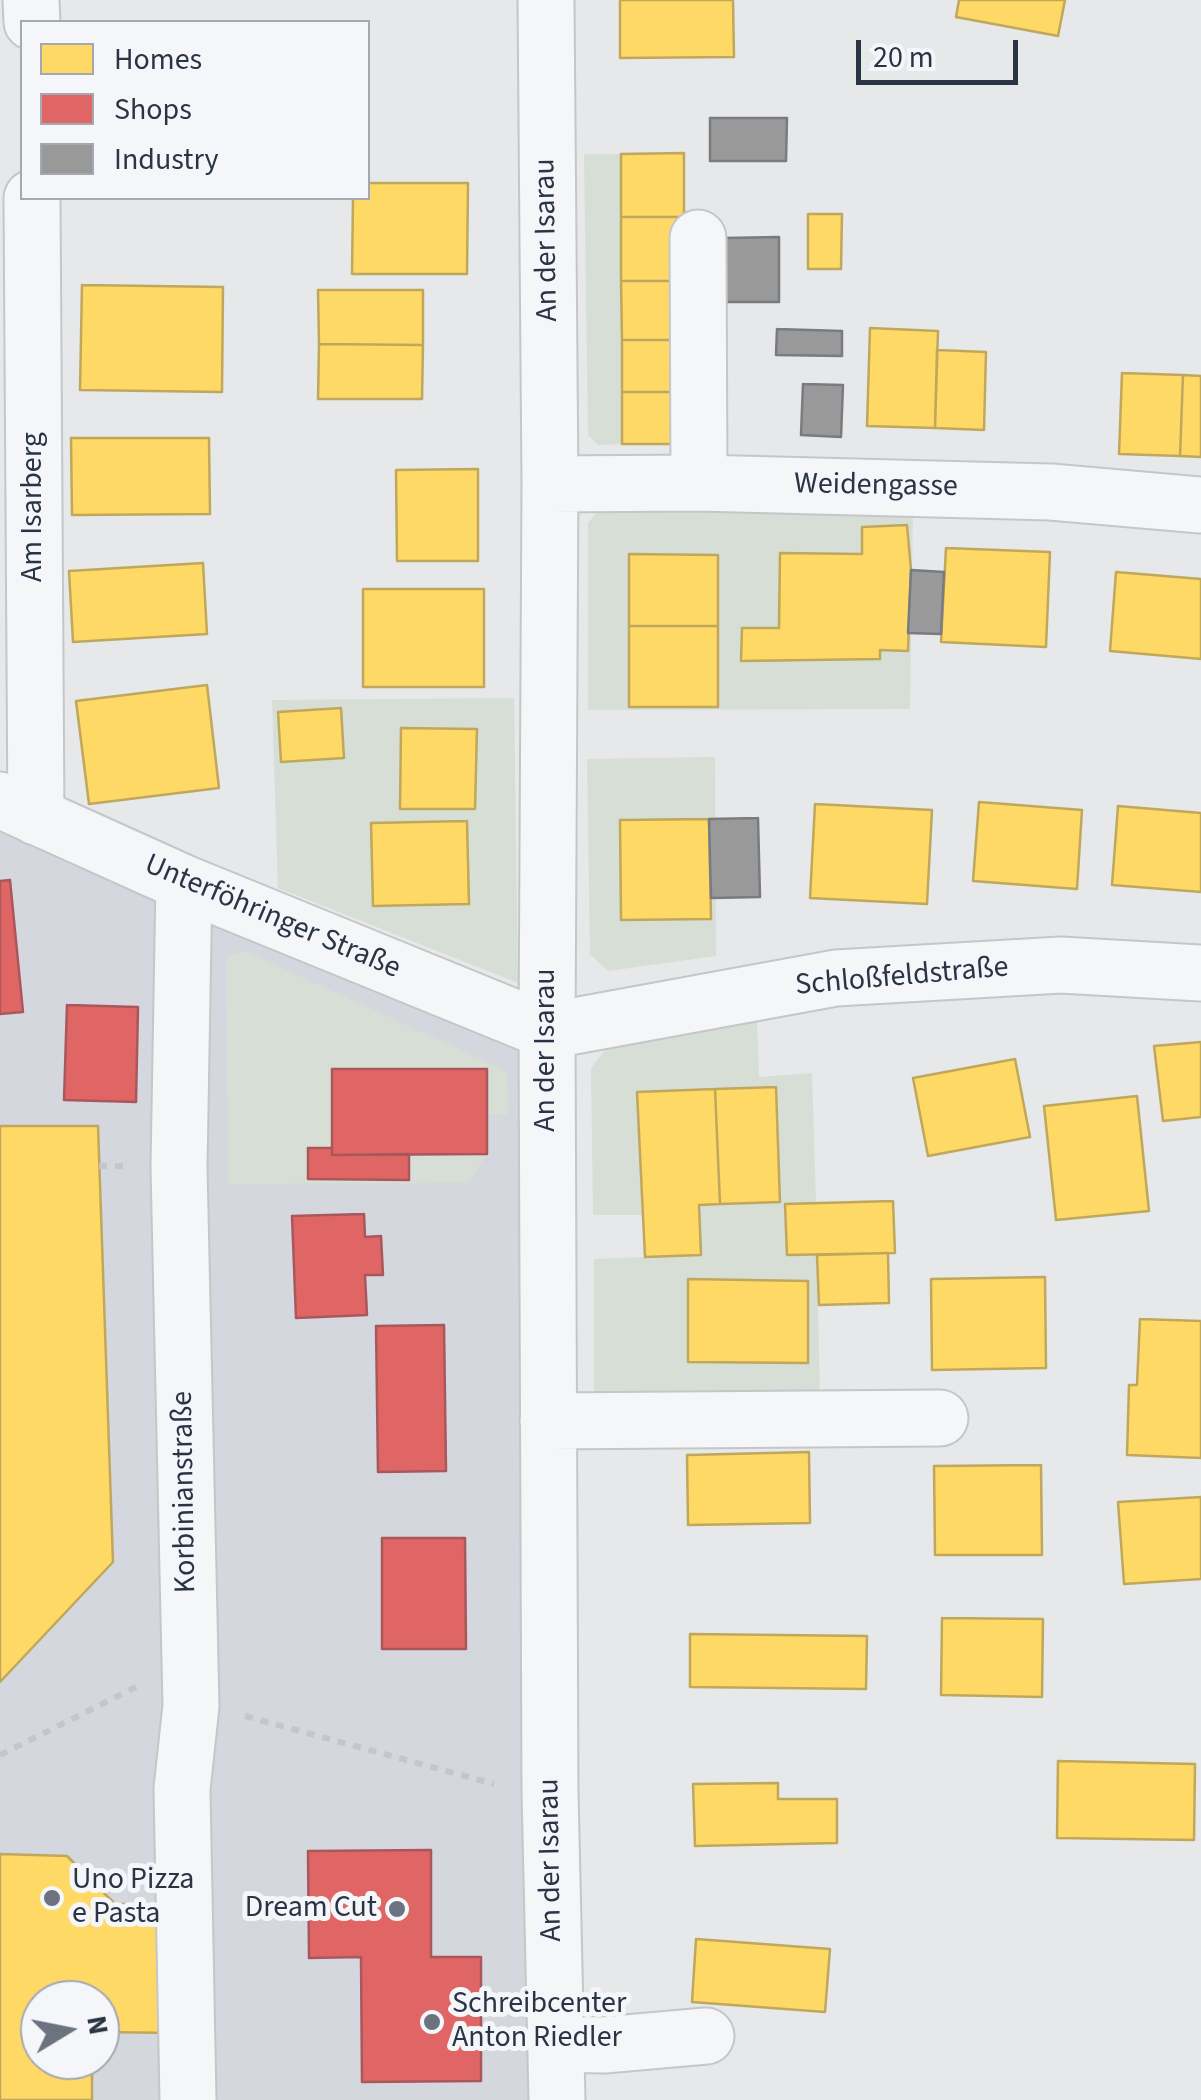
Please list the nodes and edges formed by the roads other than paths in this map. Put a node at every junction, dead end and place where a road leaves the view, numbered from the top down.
1 (546, 0) edge
2 (32, 200) edge
3 (698, 238) dead end
4 (698, 483) junction
5 (550, 484) junction
6 (1201, 504) edge
7 (18, 809) edge
8 (184, 883) junction
9 (1201, 972) edge
10 (547, 1031) junction
11 (940, 1418) dead end
12 (548, 1422) junction
13 (706, 2036) dead end
14 (555, 2044) junction
15 (188, 2100) edge
16 (556, 2100) edge

1 - 5 street, An der Isarau
2 - 7 street, Am Isarberg
3 - 4 street
4 - 5 street, Weidengasse
4 - 6 street, Weidengasse
5 - 10 street, An der Isarau
7 - 8 street, Unterföhringer Straße
8 - 10 street, Unterföhringer Straße
8 - 15 street, Korbinianstraße
9 - 10 street, Schloßfeldstraße
10 - 12 street, An der Isarau
11 - 12 street
12 - 14 street, An der Isarau
13 - 14 street
14 - 16 street, An der Isarau

